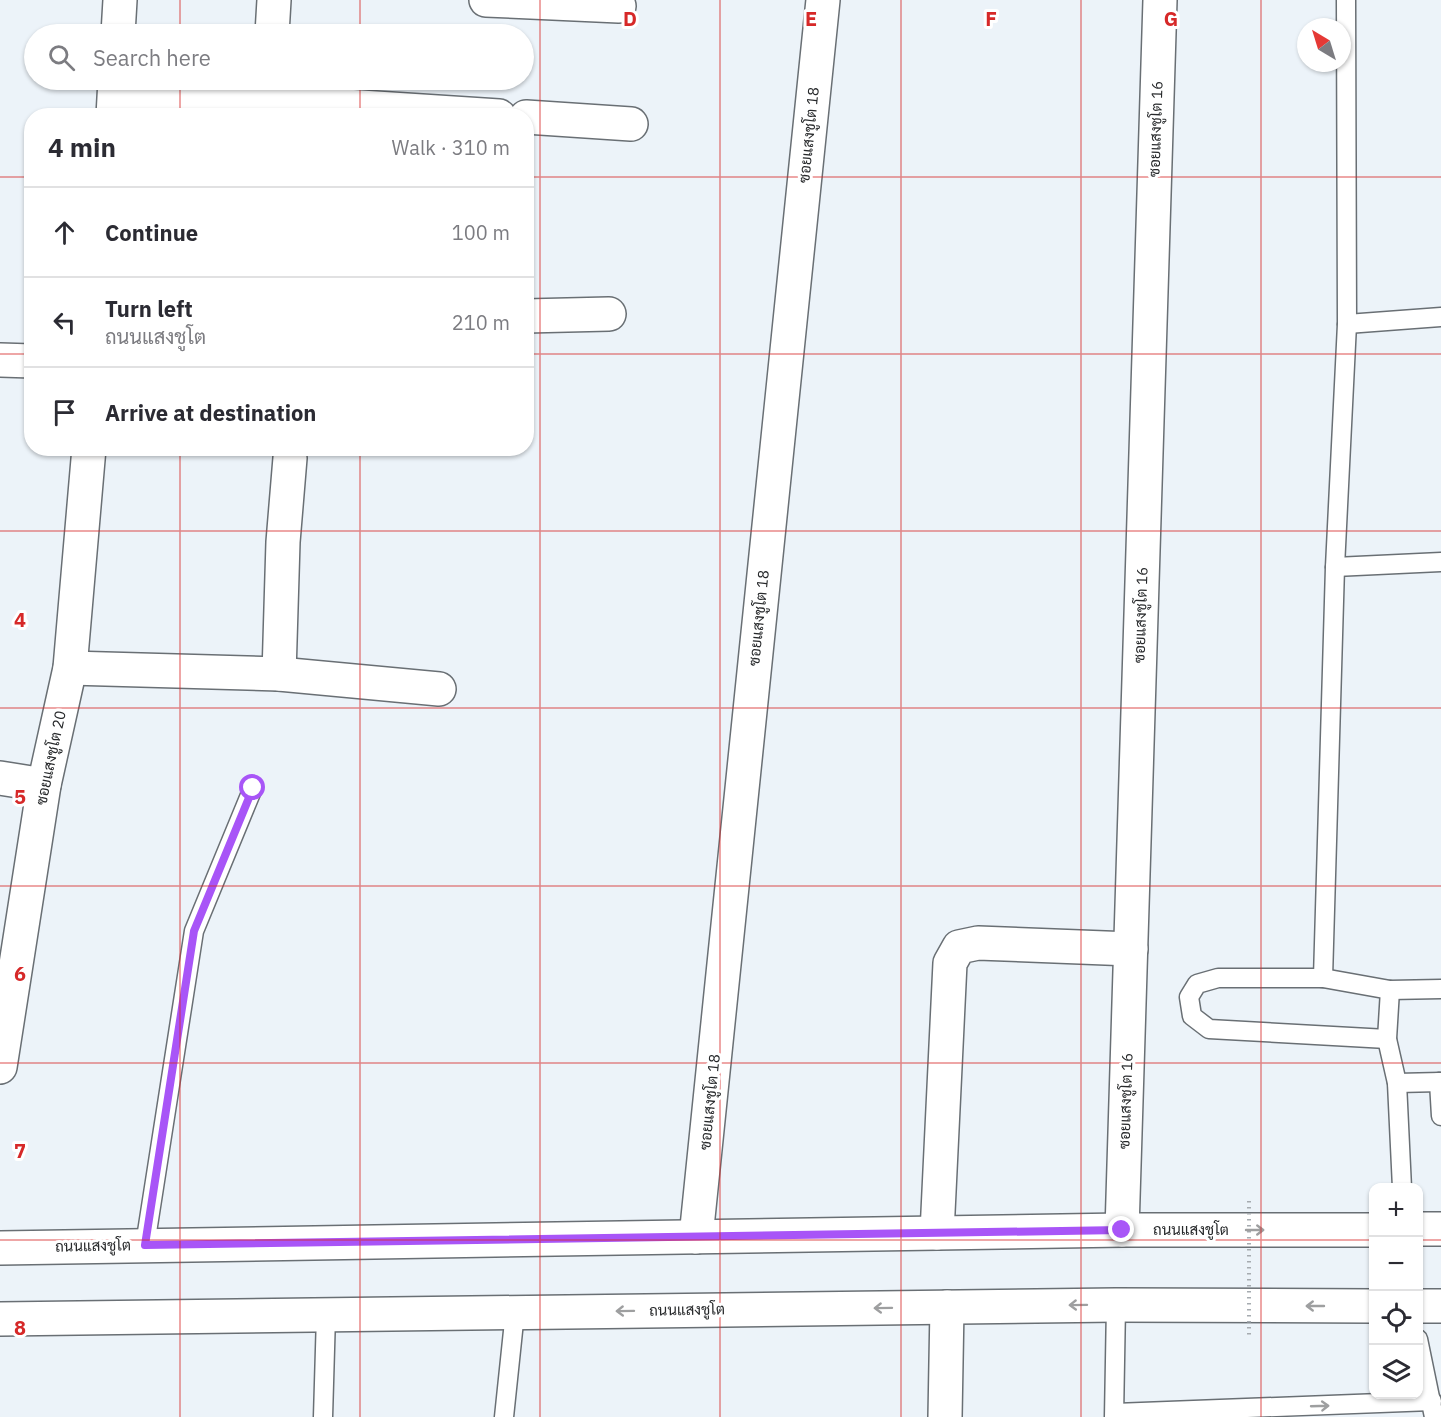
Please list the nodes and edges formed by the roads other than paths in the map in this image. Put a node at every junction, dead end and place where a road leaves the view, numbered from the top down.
1 (120, 0) edge
2 (274, 0) edge
3 (486, 0) edge
4 (823, 0) edge
5 (1160, 0) edge
6 (1346, 0) edge
7 (619, 6) dead end
8 (119, 24) edge
9 (273, 24) edge
10 (269, 90) edge
11 (114, 97) edge
12 (428, 108) edge
13 (534, 118) edge
14 (631, 124) dead end
15 (609, 314) dead end
16 (534, 316) edge
17 (1441, 317) edge
18 (1347, 324) junction
19 (0, 360) edge
20 (24, 361) edge
21 (88, 456) edge
22 (290, 458) dead end
23 (1441, 562) edge
24 (1335, 567) junction
25 (70, 668) junction
26 (279, 674) junction
27 (439, 689) dead end
28 (0, 778) edge
29 (44, 784) junction
30 (253, 788) dead end
31 (1131, 949) junction
32 (1323, 978) junction
33 (1441, 989) edge
34 (1390, 990) junction
35 (1387, 1039) junction
36 (0, 1067) edge
37 (1440, 1082) edge
38 (1397, 1083) junction
39 (1441, 1116) edge
40 (1402, 1183) edge
41 (1423, 1229) edge
42 (1441, 1229) edge
43 (1122, 1230) junction
44 (1369, 1230) edge
45 (937, 1233) junction
46 (696, 1237) junction
47 (145, 1245) junction
48 (0, 1248) edge
49 (1116, 1305) junction
50 (1369, 1306) edge
51 (1423, 1306) edge
52 (1441, 1306) edge
53 (947, 1307) junction
54 (514, 1312) junction
55 (326, 1315) junction
56 (0, 1319) edge
57 (1420, 1345) edge
58 (1433, 1409) edge
59 (1114, 1415) edge
60 (323, 1417) edge
61 (504, 1417) edge
62 (945, 1417) edge

1 - 8 street
2 - 9 street
3 - 7 street
4 - 46 street, ซอยแสงชูโต 18
5 - 31 street, ซอยแสงชูโต 16
6 - 18 lane
10 - 11 street
10 - 12 street
13 - 14 street
15 - 16 street
17 - 18 lane
18 - 24 lane
19 - 20 street
21 - 25 street, ซอยแสงชูโต 20
22 - 26 street
23 - 24 lane
24 - 32 lane
25 - 26 street
25 - 29 street, ซอยแสงชูโต 20
26 - 27 street
28 - 29 street
29 - 36 street, ซอยแสงชูโต 20
30 - 47 lane
31 - 43 street, ซอยแสงชูโต 16
31 - 45 street
32 - 34 lane
32 - 35 lane
33 - 34 lane
34 - 35 lane
35 - 38 lane
37 - 38 lane
37 - 39 lane
38 - 40 lane
41 - 42 street
43 -> 44 street, ถนนแสงชูโต
43 - 45 street, ถนนแสงชูโต
45 - 46 street, ถนนแสงชูโต
46 - 47 street, ถนนแสงชูโต
47 - 48 street, ถนนแสงชูโต
50 -> 49 street, ถนนแสงชูโต
49 -> 53 street, ถนนแสงชูโต
49 - 59 lane
51 - 52 street
53 -> 54 street, ถนนแสงชูโต
53 - 62 street
54 - 55 street, ถนนแสงชูโต
54 - 61 lane
55 - 56 street, ถนนแสงชูโต
55 - 60 lane
57 - 58 lane
59 -> 58 lane

